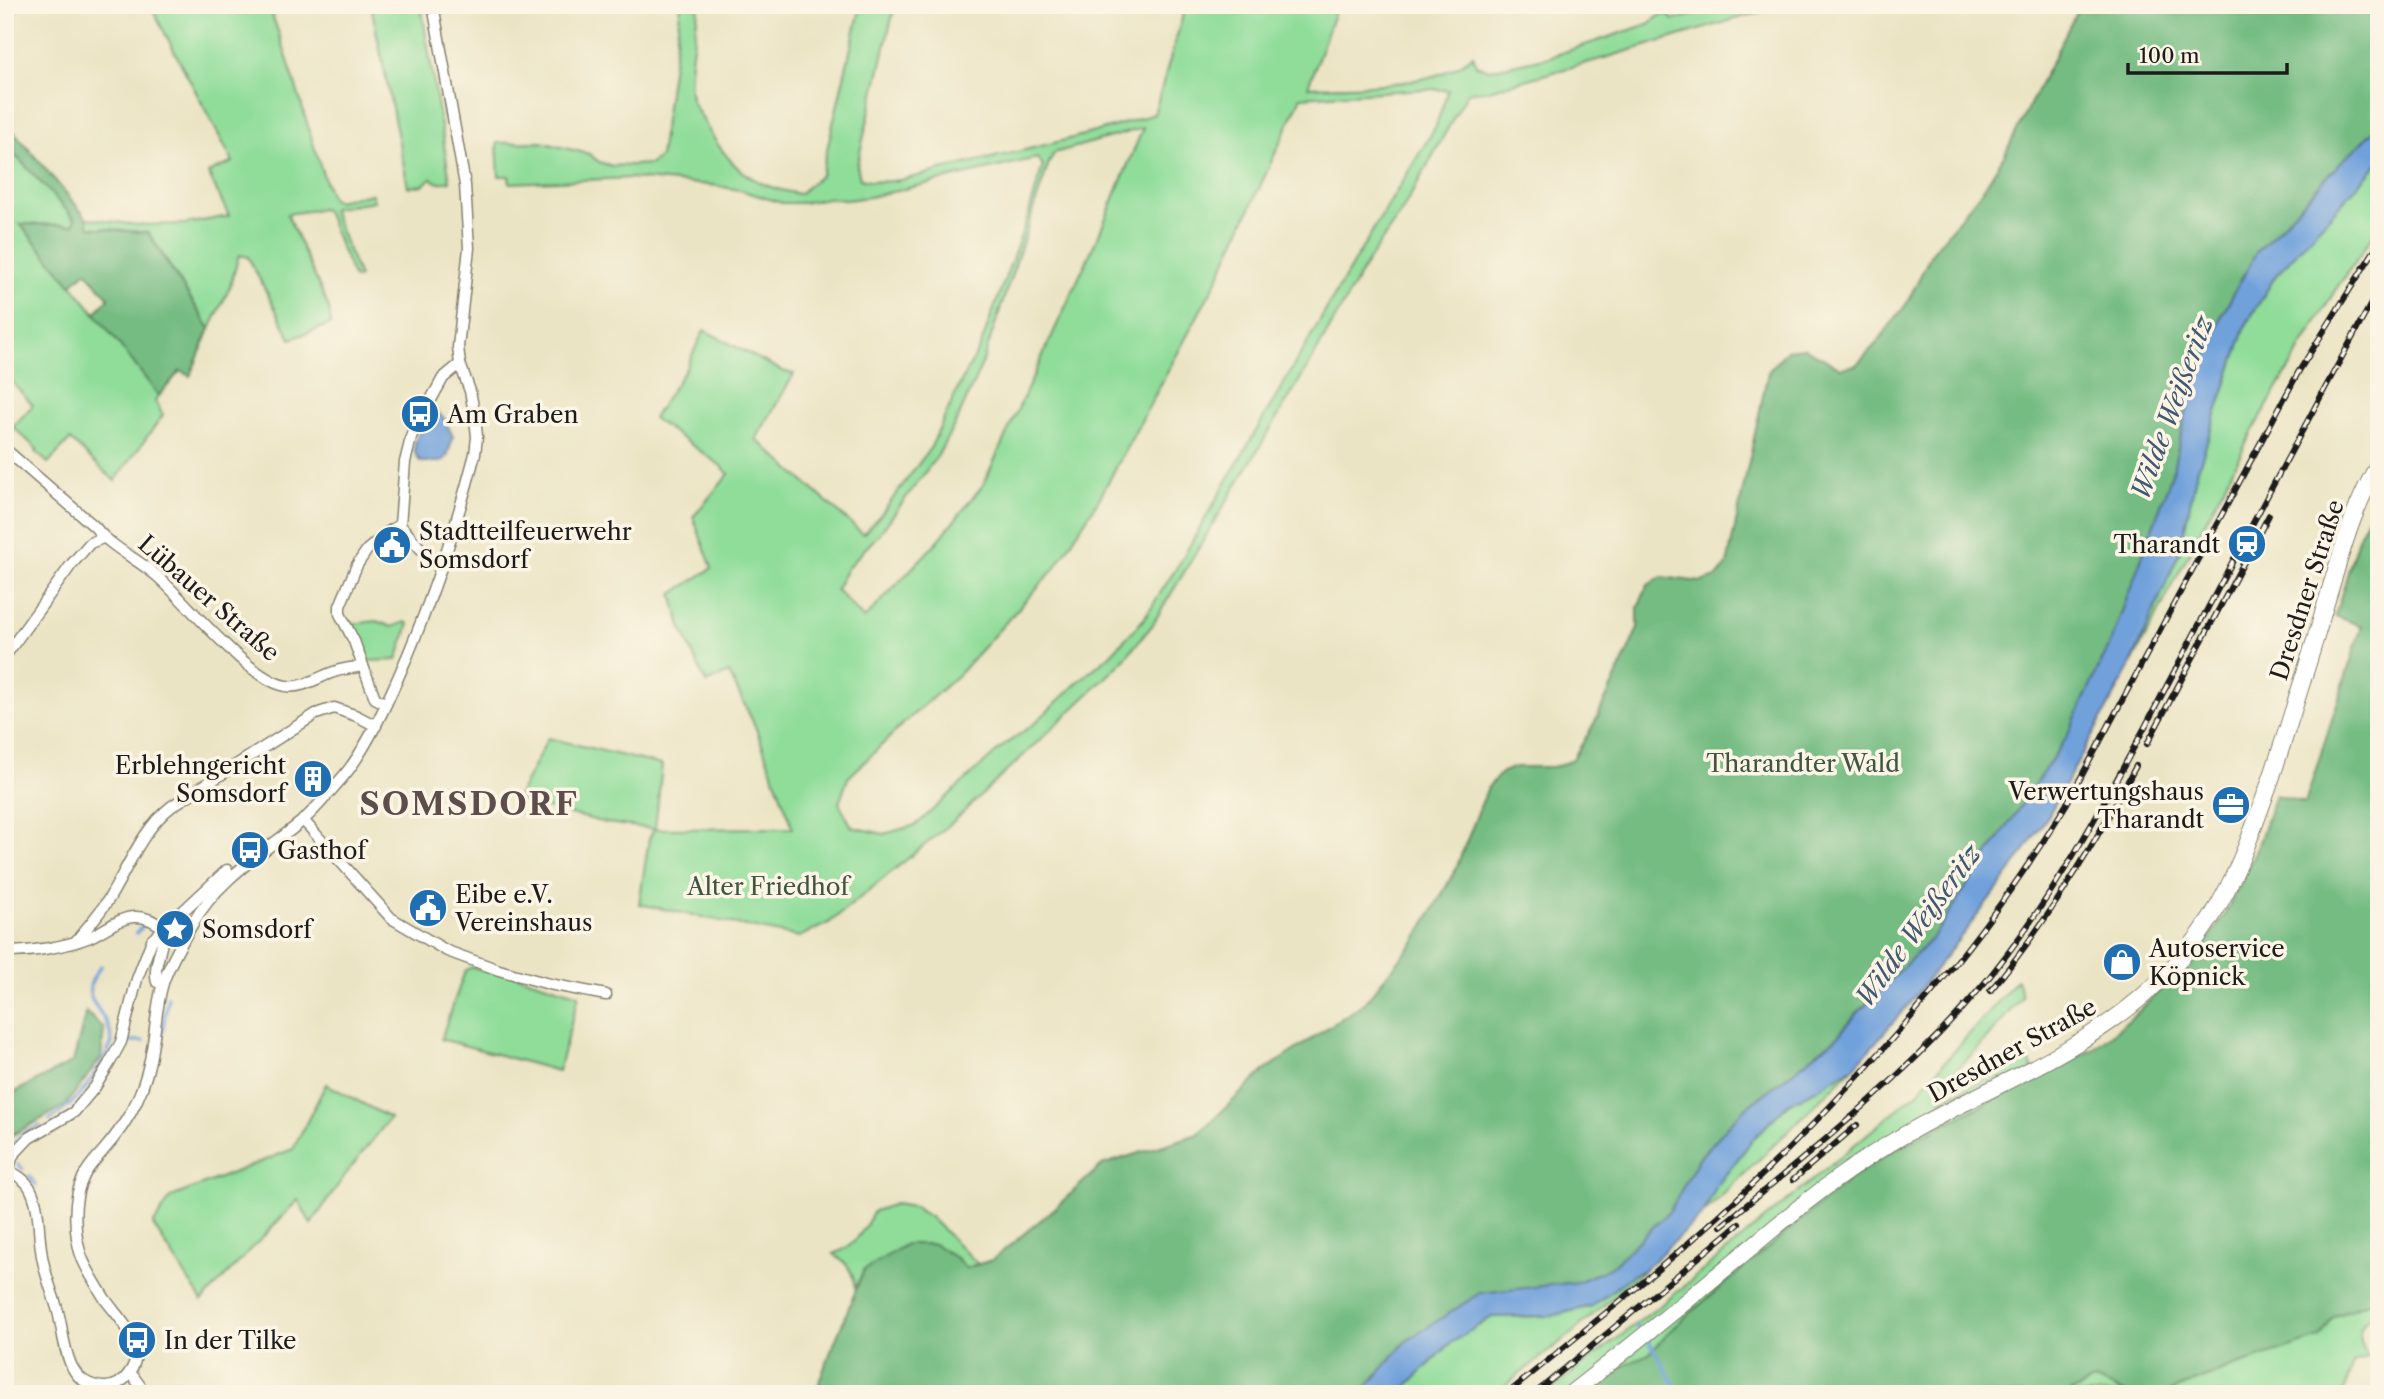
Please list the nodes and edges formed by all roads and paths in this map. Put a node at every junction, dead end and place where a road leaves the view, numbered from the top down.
1 (433, 5) edge
2 (460, 364) junction
3 (5, 449) edge
4 (2379, 464) edge
5 (400, 524) junction
6 (103, 538) junction
7 (442, 565) junction
8 (5, 656) edge
9 (363, 666) junction
10 (386, 704) junction
11 (376, 726) junction
12 (303, 820) junction
13 (227, 870) dead end
14 (163, 928) junction
15 (76, 941) junction
16 (5, 952) edge
17 (163, 984) junction
18 (606, 995) dead end
19 (6, 1170) edge
20 (5, 1191) edge
21 (130, 1372) junction
22 (146, 1394) edge
23 (1570, 1394) edge

1 - 2 street
2 - 5 street
2 - 7 street
3 - 6 street, Lübauer Straße
4 - 23 main road, Dresdner Straße
5 - 7 street
5 - 9 street
6 - 8 street, Lübauer Straße
6 - 9 street, Lübauer Straße
7 - 10 street
9 - 10 street
10 - 11 street
11 - 12 street
11 - 15 street
12 - 17 street
12 - 18 street
13 - 14 street
14 - 15 street
14 - 17 street
14 - 19 street
15 - 16 street
17 - 21 street
19 - 20 street
19 - 21 street
21 - 22 street

